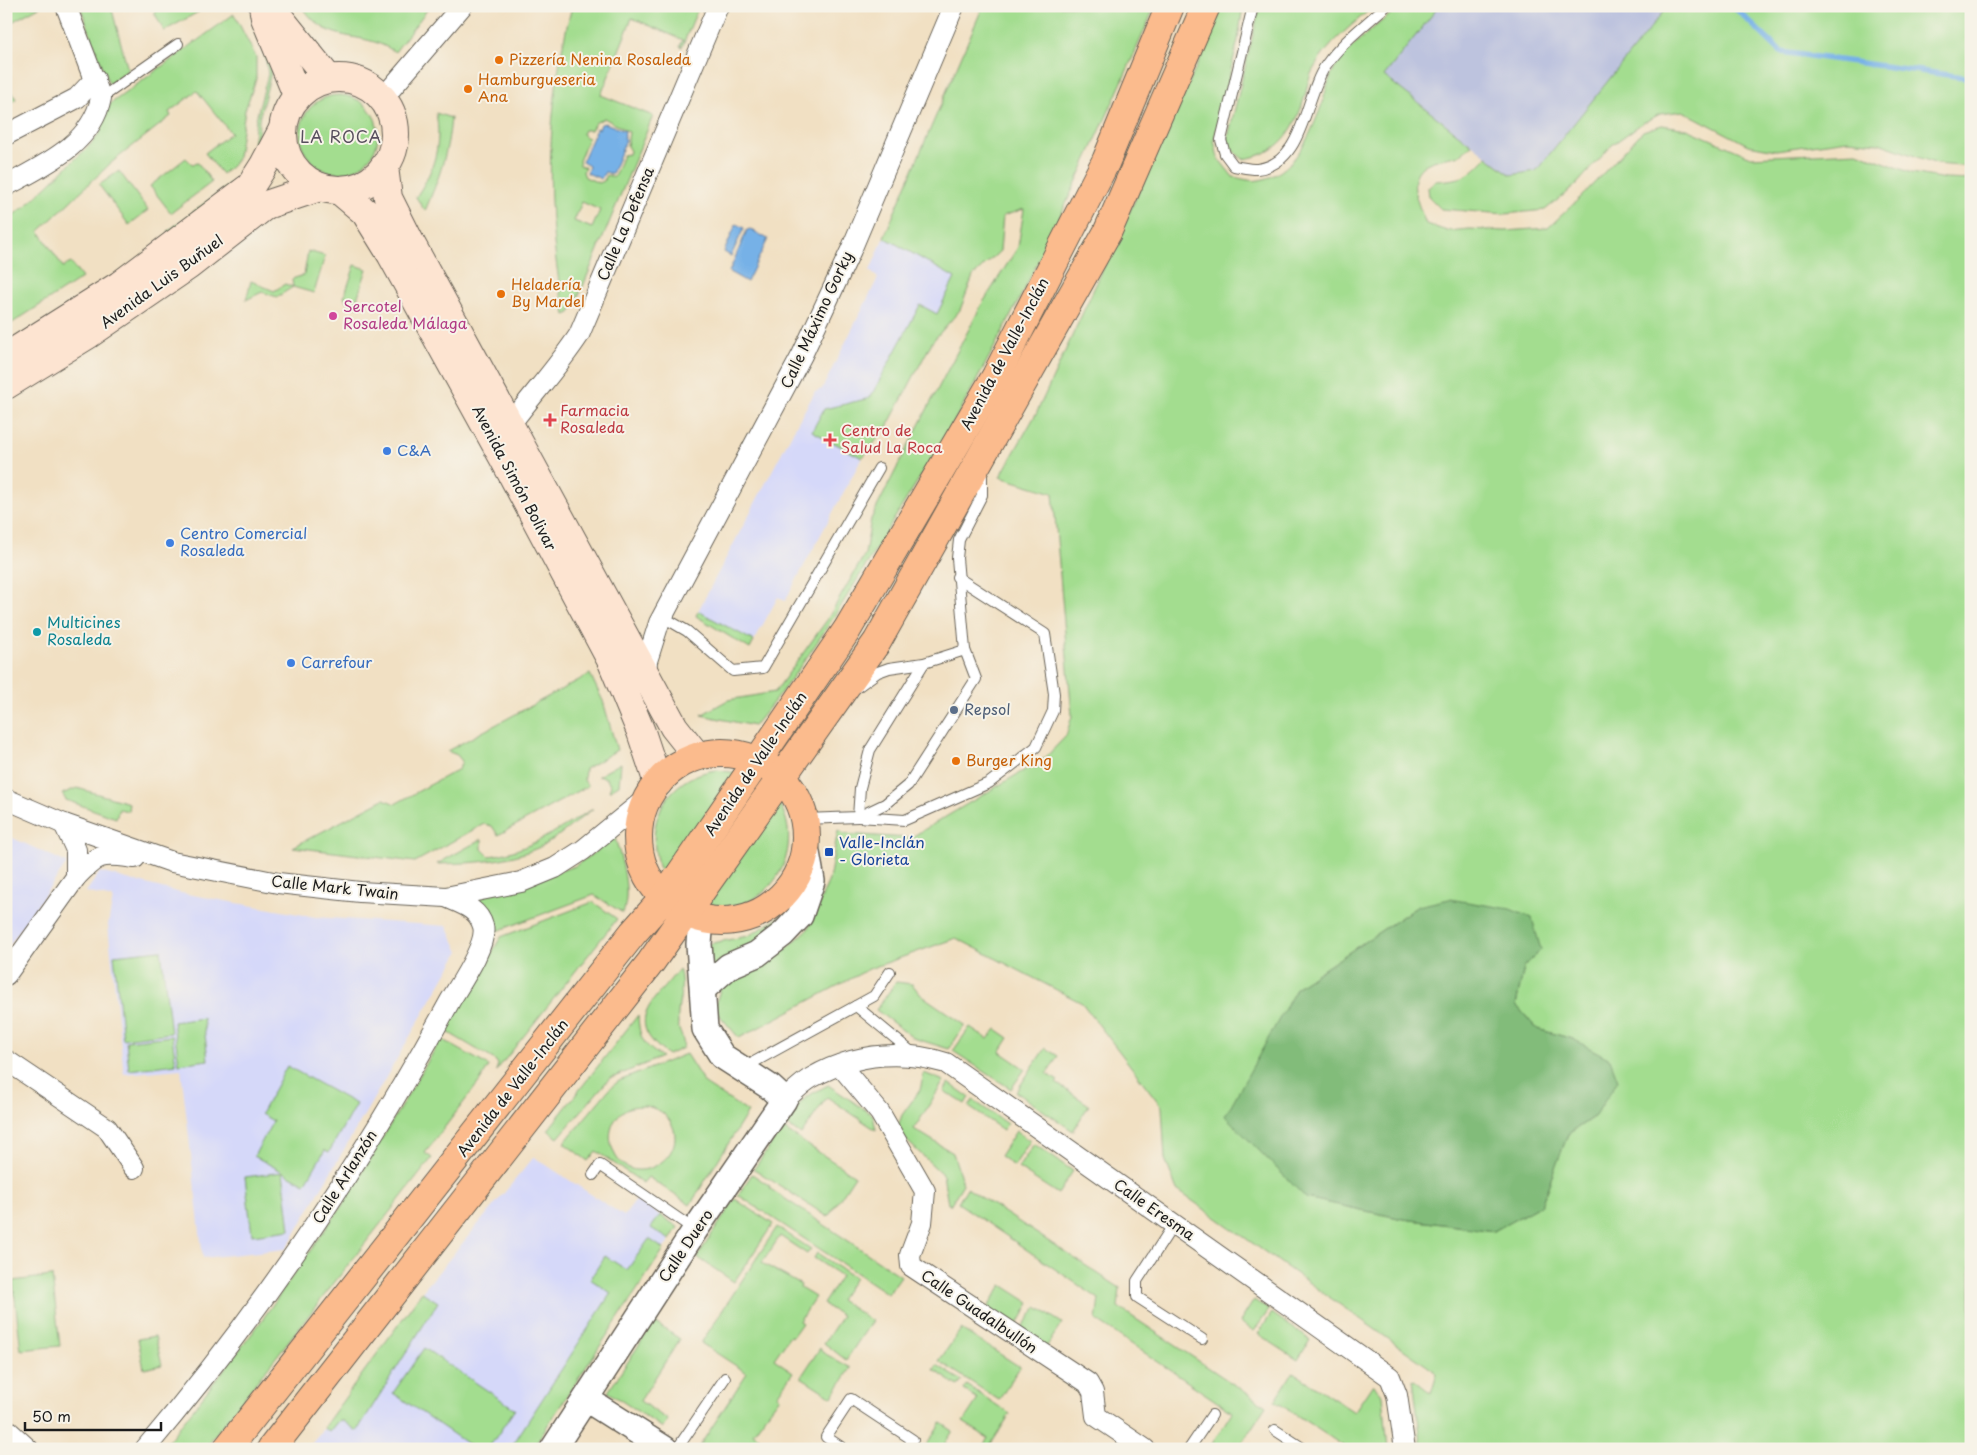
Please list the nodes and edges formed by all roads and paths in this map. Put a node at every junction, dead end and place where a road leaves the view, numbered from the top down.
1 (66, 6) edge
2 (263, 6) edge
3 (270, 6) edge
4 (462, 6) edge
5 (718, 6) edge
6 (954, 6) edge
7 (1170, 6) edge
8 (1206, 6) edge
9 (1253, 6) edge
10 (1386, 6) edge
11 (178, 44) dead end
12 (328, 78) junction
13 (98, 88) junction
14 (297, 95) junction
15 (77, 98) junction
16 (383, 98) junction
17 (90, 126) junction
18 (282, 131) junction
19 (6, 136) edge
20 (384, 167) junction
21 (6, 186) edge
22 (330, 189) junction
23 (6, 357) edge
24 (6, 385) edge
25 (509, 426) junction
26 (982, 456) junction
27 (879, 468) dead end
28 (957, 577) junction
29 (614, 619) junction
30 (661, 620) junction
31 (966, 650) junction
32 (924, 664) junction
33 (646, 676) junction
34 (832, 706) junction
35 (697, 756) junction
36 (759, 761) junction
37 (782, 776) junction
38 (653, 790) junction
39 (6, 799) edge
40 (858, 817) junction
41 (805, 819) junction
42 (64, 824) junction
43 (806, 847) junction
44 (172, 862) junction
45 (76, 878) junction
46 (446, 897) junction
47 (683, 910) junction
48 (890, 972) dead end
49 (6, 975) edge
50 (704, 988) junction
51 (856, 1006) junction
52 (917, 1056) junction
53 (6, 1060) edge
54 (840, 1065) junction
55 (747, 1072) junction
56 (784, 1100) junction
57 (134, 1168) dead end
58 (593, 1176) dead end
59 (1174, 1224) junction
60 (695, 1230) junction
61 (1202, 1340) dead end
62 (725, 1378) dead end
63 (582, 1406) junction
64 (1212, 1415) dead end
65 (6, 1429) edge
66 (1275, 1430) dead end
67 (28, 1449) edge
68 (145, 1449) edge
69 (227, 1449) edge
70 (271, 1449) edge
71 (553, 1449) edge
72 (634, 1449) edge
73 (665, 1449) edge
74 (677, 1449) edge
75 (844, 1449) edge
76 (907, 1449) edge
77 (1145, 1449) edge
78 (1189, 1449) edge
79 (1304, 1449) edge
80 (1405, 1449) edge

1 - 13 street
2 - 14 main road
3 - 12 main road
4 - 16 street
5 - 25 street, Calle La Defensa
6 - 30 street, Calle Máximo Gorky
7 - 36 main road, Avenida de Valle-Inclán
8 - 26 main road, Avenida de Valle-Inclán
9 - 10 lane
11 - 13 lane
12 - 14 main road
12 - 16 main road
13 - 15 street
13 - 17 street
14 - 18 main road
15 - 17 street
15 - 19 street
16 - 20 main road
17 - 21 street
18 - 22 main road
18 - 23 main road, Avenida Luis Buñuel
20 - 22 main road
20 - 25 main road, Avenida Simón Bolivar
22 - 24 main road, Avenida Luis Buñuel
22 - 38 main road, Avenida Simón Bolivar
25 - 29 main road, Avenida Simón Bolivar
26 - 28 lane
26 - 34 main road, Avenida de Valle-Inclán
27 - 30 lane
28 - 31 lane
28 - 40 lane
29 - 30 street
29 - 33 main road, Avenida Simón Bolivar
30 - 33 street, Calle Máximo Gorky
31 - 32 lane
31 - 40 lane
32 - 34 lane
32 - 40 lane
33 - 35 main road, Avenida Simón Bolivar
34 - 37 main road, Avenida de Valle-Inclán
35 - 36 main road
35 - 38 main road
36 - 37 main road
36 - 47 main road, Avenida de Valle-Inclán
37 - 41 main road
37 - 47 main road, Avenida de Valle-Inclán
38 - 46 street, Calle Mark Twain
38 - 47 main road
39 - 42 street, Calle Mark Twain
40 - 41 lane
41 - 43 main road
42 - 44 street, Calle Mark Twain
42 - 45 street
43 - 47 main road
43 - 50 street
44 - 45 street
44 - 46 street, Calle Mark Twain
45 - 49 street
46 - 68 street, Calle Arlanzón
47 - 50 street
47 - 69 main road, Avenida de Valle-Inclán
47 - 70 main road, Avenida de Valle-Inclán
48 - 51 lane
50 - 55 street
51 - 52 lane
51 - 55 lane
52 - 54 street, Calle Eresma
52 - 59 street, Calle Eresma
53 - 57 street
54 - 56 street, Calle Duero
54 - 77 street, Calle Guadalbullón
55 - 56 street
56 - 60 street, Calle Duero
58 - 60 lane
59 - 61 lane
59 - 80 street, Calle Eresma
60 - 63 street, Calle Duero
62 - 74 lane
63 - 71 street, Calle Duero
63 - 72 street
63 - 73 street
64 - 78 lane
65 - 67 street
66 - 79 lane
75 - 76 lane

